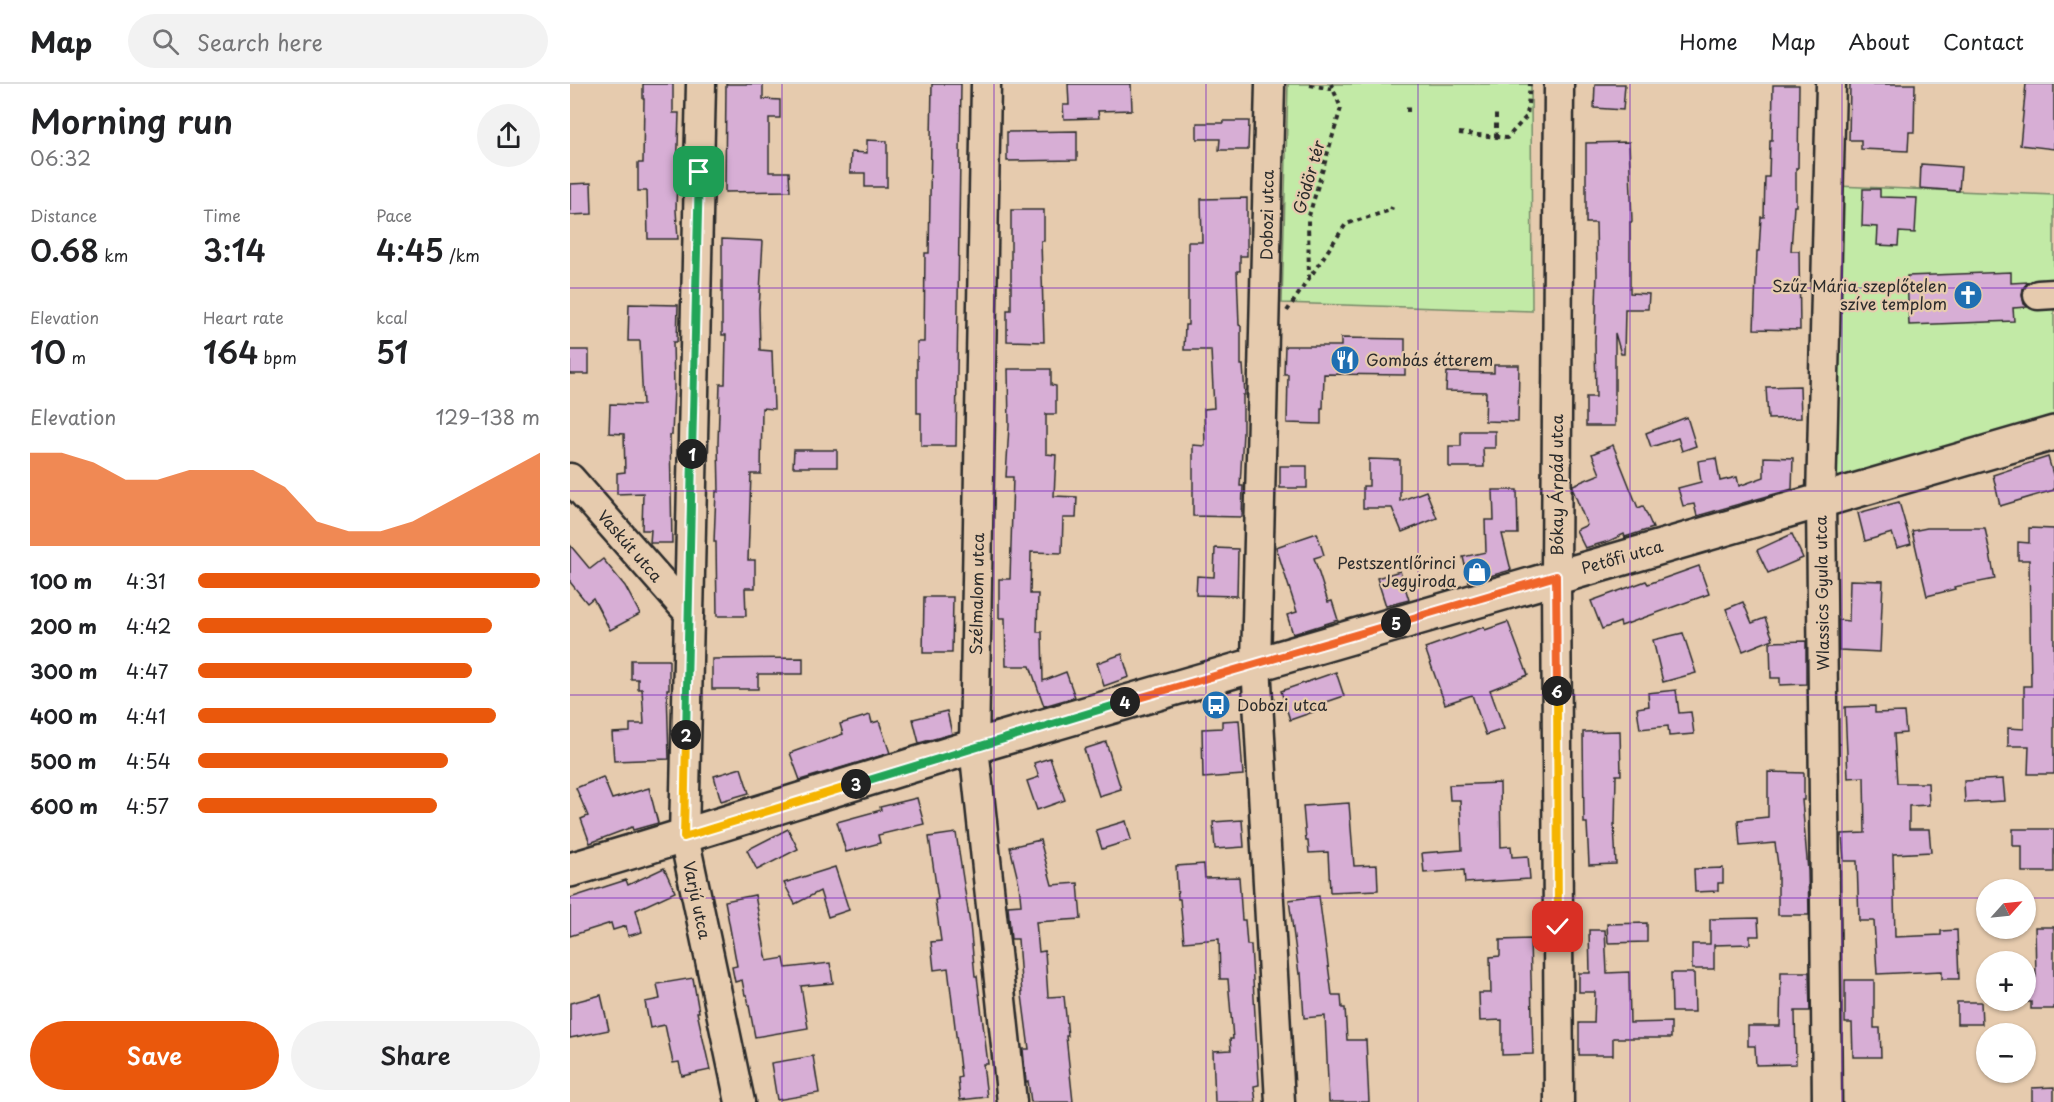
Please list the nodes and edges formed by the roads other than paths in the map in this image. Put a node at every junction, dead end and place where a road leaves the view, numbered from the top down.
1 (701, 84) edge
2 (986, 84) edge
3 (1270, 84) edge
4 (1559, 84) edge
5 (1832, 84) edge
6 (2054, 433) edge
7 (570, 478) edge
8 (1821, 499) junction
9 (1556, 576) junction
10 (689, 613) junction
11 (1256, 664) junction
12 (974, 747) junction
13 (684, 837) junction
14 (570, 870) edge
15 (740, 1102) edge
16 (1012, 1102) edge
17 (1280, 1102) edge
18 (1559, 1102) edge
19 (1827, 1102) edge

1 - 10 street, Varjú utca
2 - 12 street, Szélmalom utca
3 - 11 street, Dobozi utca
4 - 9 street, Bókay Árpád utca
5 - 8 street, Wlassics Gyula utca
6 - 8 main road, Petőfi utca
7 - 10 street, Vaskút utca
8 - 9 main road, Petőfi utca
8 - 19 street, Wlassics Gyula utca
9 - 11 main road, Petőfi utca
9 - 18 street, Bókay Árpád utca
10 - 13 street, Varjú utca
11 - 12 main road, Petőfi utca
11 - 17 street, Dobozi utca
12 - 13 main road, Petőfi utca
12 - 16 street, Szélmalom utca
13 - 14 main road, Petőfi utca
13 - 15 street, Varjú utca

